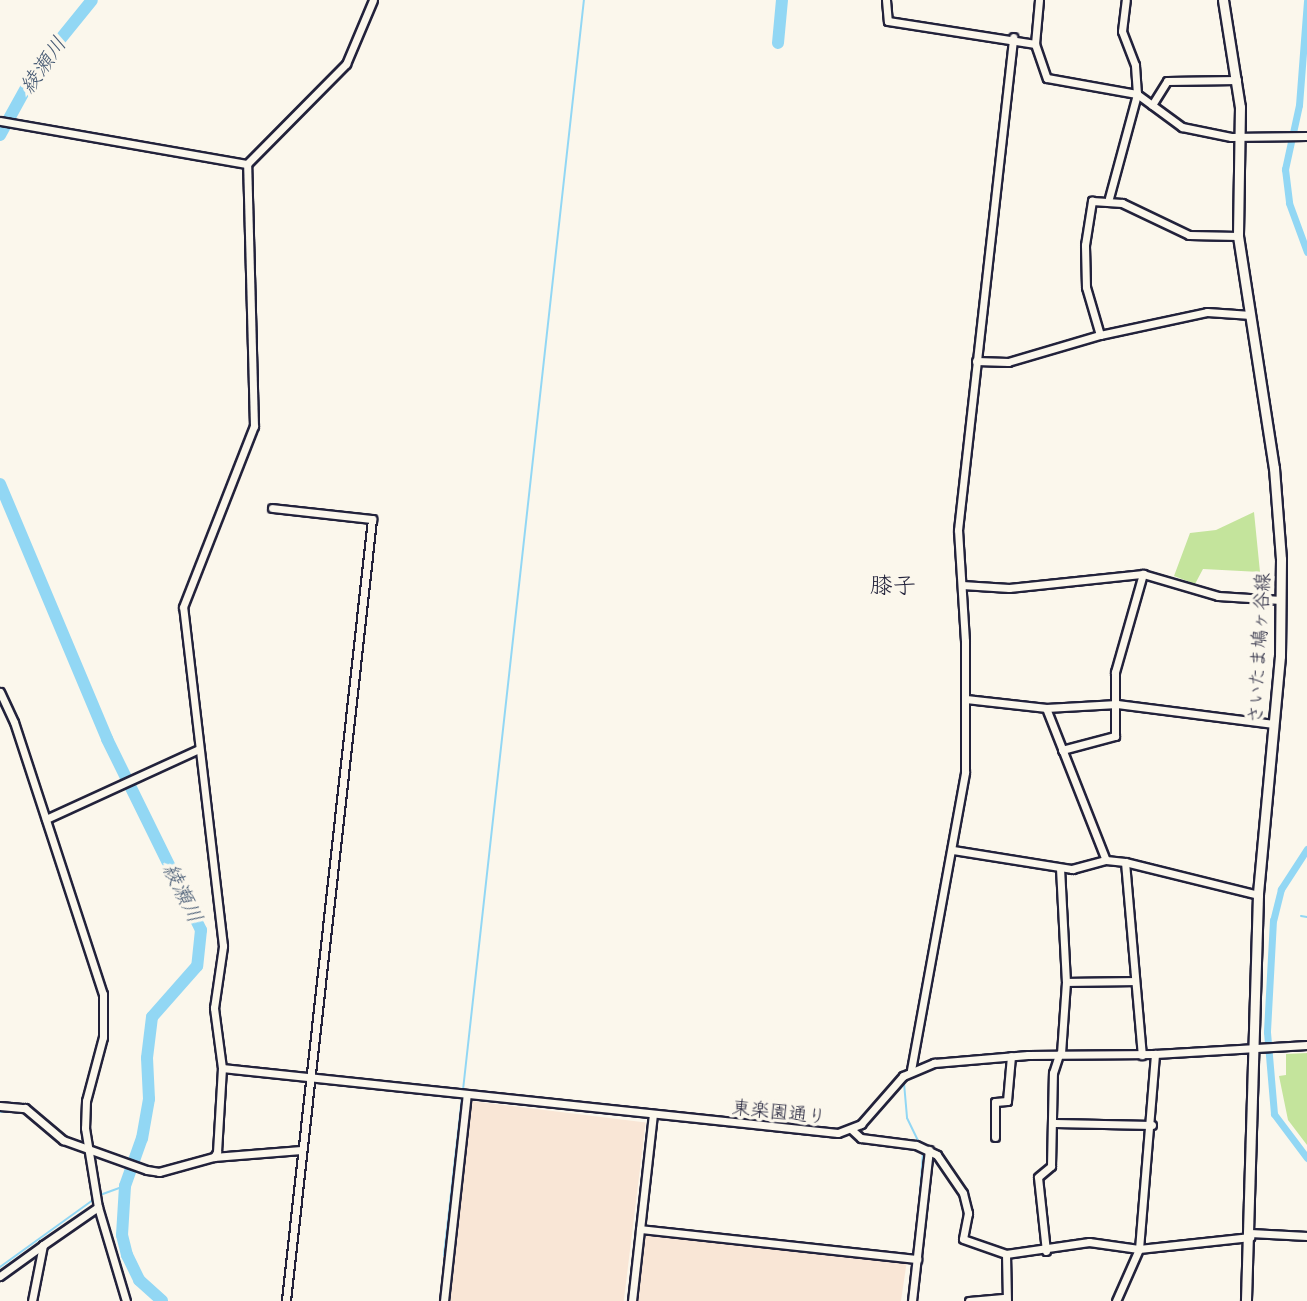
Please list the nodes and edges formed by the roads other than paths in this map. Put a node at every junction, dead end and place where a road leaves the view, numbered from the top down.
1 (373, 0) edge
2 (886, 0) edge
3 (1040, 0) edge
4 (1126, 0) edge
5 (1223, 0) edge
6 (1013, 37) junction
7 (1035, 44) junction
8 (1237, 80) junction
9 (1136, 94) junction
10 (1152, 105) junction
11 (0, 121) edge
12 (1307, 136) edge
13 (1240, 138) junction
14 (247, 164) junction
15 (1109, 198) junction
16 (1238, 236) junction
17 (1251, 314) junction
18 (1100, 335) junction
19 (976, 361) junction
20 (272, 508) dead end
21 (1143, 574) junction
22 (962, 585) junction
23 (1281, 600) junction
24 (0, 692) edge
25 (966, 699) junction
26 (1117, 704) junction
27 (1046, 708) junction
28 (1274, 724) junction
29 (199, 750) junction
30 (1062, 750) junction
31 (46, 819) junction
32 (953, 850) junction
33 (1105, 860) junction
34 (1125, 862) junction
35 (1060, 868) junction
36 (1258, 895) junction
37 (1135, 981) junction
38 (1066, 982) junction
39 (1307, 1045) edge
40 (1256, 1048) junction
41 (1060, 1054) junction
42 (1155, 1054) junction
43 (1142, 1055) junction
44 (1011, 1056) junction
45 (222, 1068) junction
46 (911, 1070) junction
47 (311, 1077) junction
48 (467, 1094) junction
49 (0, 1106) edge
50 (653, 1114) junction
51 (1055, 1123) junction
52 (1152, 1125) junction
53 (852, 1130) junction
54 (995, 1137) dead end
55 (300, 1150) junction
56 (929, 1150) junction
57 (88, 1151) junction
58 (214, 1157) junction
59 (98, 1205) junction
60 (640, 1229) junction
61 (1250, 1235) junction
62 (1307, 1236) edge
63 (43, 1245) junction
64 (1139, 1249) junction
65 (1046, 1251) junction
66 (1006, 1254) junction
67 (916, 1259) junction
68 (0, 1276) edge
69 (1007, 1299) edge
70 (32, 1301) edge
71 (126, 1301) edge
72 (286, 1301) edge
73 (444, 1301) edge
74 (632, 1301) edge
75 (912, 1301) edge
76 (969, 1301) edge
77 (1116, 1301) edge
78 (1246, 1301) edge

1 - 14 street
2 - 6 street
3 - 7 street
4 - 9 street
5 - 8 main road, さいたま鳩ヶ谷線
6 - 7 street
6 - 19 street
7 - 9 street
8 - 10 street
8 - 13 main road, さいたま鳩ヶ谷線
9 - 10 street
9 - 15 street
10 - 13 street
11 - 14 street
12 - 13 street
13 - 16 main road, さいたま鳩ヶ谷線
14 - 29 street
15 - 16 street
15 - 18 street
16 - 17 main road, さいたま鳩ヶ谷線
17 - 18 street
17 - 23 main road, さいたま鳩ヶ谷線
18 - 19 street
19 - 22 street
20 - 47 street
21 - 22 street
21 - 23 street
21 - 26 street
22 - 25 street
23 - 28 main road, さいたま鳩ヶ谷線
24 - 31 street
25 - 27 street
25 - 32 street
26 - 27 street
26 - 28 street
26 - 30 street
27 - 30 street
28 - 36 main road, さいたま鳩ヶ谷線
29 - 31 street
29 - 45 street
30 - 33 street
31 - 57 street
32 - 35 street
32 - 46 street
33 - 34 street
33 - 35 street
34 - 36 street
34 - 37 street
35 - 38 street
36 - 40 main road, さいたま鳩ヶ谷線
37 - 38 street
37 - 43 street
38 - 41 street
39 - 40 street
40 - 42 street
40 - 61 main road, さいたま鳩ヶ谷線
41 - 43 street
41 - 44 street
41 - 51 street
42 - 43 street
42 - 52 street
44 - 46 street
44 - 54 street
45 - 47 street, 東楽園通り
45 - 58 street
46 - 53 street, 東楽園通り
47 - 48 street, 東楽園通り
47 - 55 street
48 - 50 street, 東楽園通り
48 - 73 street
49 - 57 street
50 - 53 street, 東楽園通り
50 - 60 street
51 - 52 street
51 - 65 street
52 - 64 street
53 - 56 street
55 - 58 street
55 - 72 street
56 - 66 street
56 - 67 street
57 - 58 street
57 - 59 street
59 - 63 street
59 - 71 street
60 - 67 street
60 - 74 street
61 - 62 street
61 - 64 street
61 - 78 main road, さいたま鳩ヶ谷線
63 - 68 street
63 - 70 street
64 - 65 street
64 - 77 street
65 - 66 street
66 - 69 street
67 - 75 street
69 - 76 street

